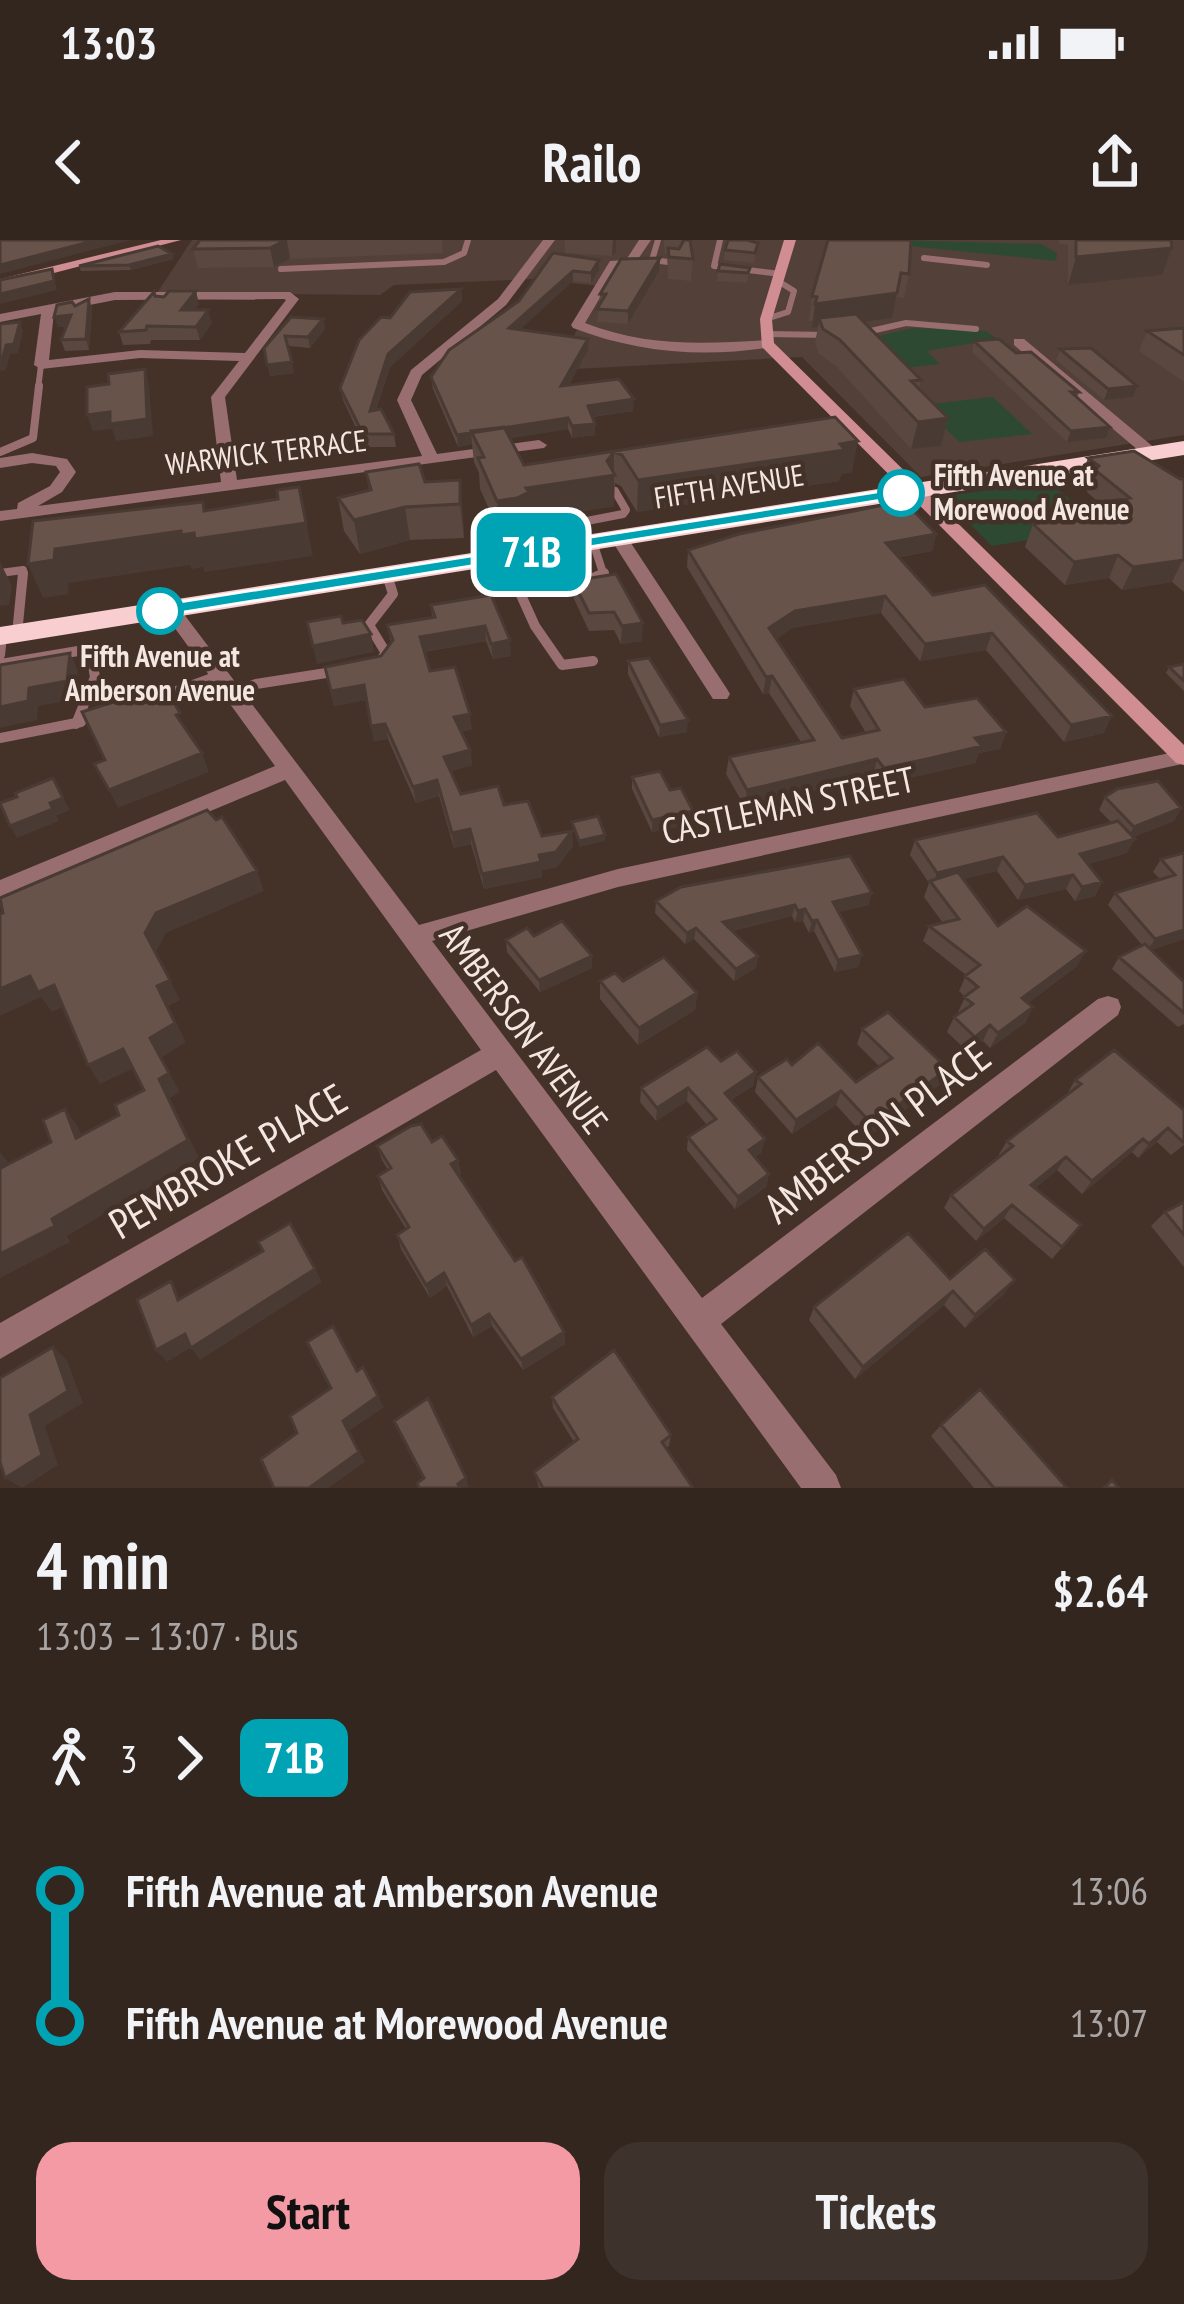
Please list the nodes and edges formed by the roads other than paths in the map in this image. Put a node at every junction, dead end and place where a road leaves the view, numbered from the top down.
1 (175, 240) edge
2 (467, 240) edge
3 (549, 240) edge
4 (645, 240) edge
5 (658, 240) edge
6 (720, 240) edge
7 (790, 240) edge
8 (923, 258) dead end
9 (598, 263) edge
10 (676, 263) edge
11 (614, 264) junction
12 (987, 265) dead end
13 (281, 269) edge
14 (779, 278) junction
15 (0, 283) edge
16 (44, 308) junction
17 (0, 318) edge
18 (976, 329) dead end
19 (766, 332) junction
20 (854, 333) edge
21 (838, 335) edge
22 (1019, 342) dead end
23 (248, 357) junction
24 (41, 365) junction
25 (539, 445) dead end
26 (1184, 448) edge
27 (0, 452) edge
28 (1151, 453) junction
29 (432, 460) junction
30 (0, 463) edge
31 (229, 484) junction
32 (615, 491) edge
33 (914, 491) junction
34 (3, 516) edge
35 (606, 540) junction
36 (516, 554) junction
37 (0, 573) edge
38 (387, 575) junction
39 (517, 589) junction
40 (170, 609) junction
41 (5, 640) edge
42 (593, 661) dead end
43 (0, 664) edge
44 (377, 664) edge
45 (356, 668) edge
46 (224, 685) junction
47 (720, 694) dead end
48 (139, 705) edge
49 (102, 718) edge
50 (76, 724) junction
51 (0, 738) edge
52 (1183, 758) edge
53 (286, 770) junction
54 (0, 890) edge
55 (412, 937) junction
56 (1108, 1007) dead end
57 (499, 1054) junction
58 (698, 1322) junction
59 (0, 1342) edge
60 (823, 1488) edge

1 - 15 main road
2 - 13 lane
3 - 29 street
4 - 11 street
5 - 10 lane
6 - 14 lane
7 - 14 main road
8 - 12 lane
9 - 11 lane
11 - 19 street
14 - 19 main road
16 - 17 street
16 - 23 street
16 - 24 street
18 - 20 lane
19 - 21 lane
19 - 33 main road
22 - 28 street
23 - 24 street
23 - 31 street
24 - 27 lane
25 - 29 street, WARWICK TERRACE
26 - 28 highway, FIFTH AVENUE
28 - 33 highway, FIFTH AVENUE
29 - 31 street, WARWICK TERRACE
30 - 34 street
31 - 34 street, WARWICK TERRACE
32 - 36 lane
33 - 35 highway, FIFTH AVENUE
33 - 52 main road
35 - 36 highway, FIFTH AVENUE
35 - 39 lane
35 - 47 street
36 - 38 highway, FIFTH AVENUE
36 - 39 lane
37 - 41 lane
38 - 40 highway, FIFTH AVENUE
38 - 44 lane
39 - 42 lane
40 - 41 highway, FIFTH AVENUE
40 - 46 street, AMBERSON AVENUE
43 - 50 lane
45 - 46 lane
46 - 48 lane
46 - 53 street, AMBERSON AVENUE
49 - 50 lane
50 - 51 lane
52 - 55 street, CASTLEMAN STREET
53 - 54 street
53 - 55 street, AMBERSON AVENUE
55 - 57 street, AMBERSON AVENUE
56 - 58 street, AMBERSON PLACE
57 - 58 street, AMBERSON AVENUE
57 - 59 street, PEMBROKE PLACE
58 - 60 street, AMBERSON AVENUE

